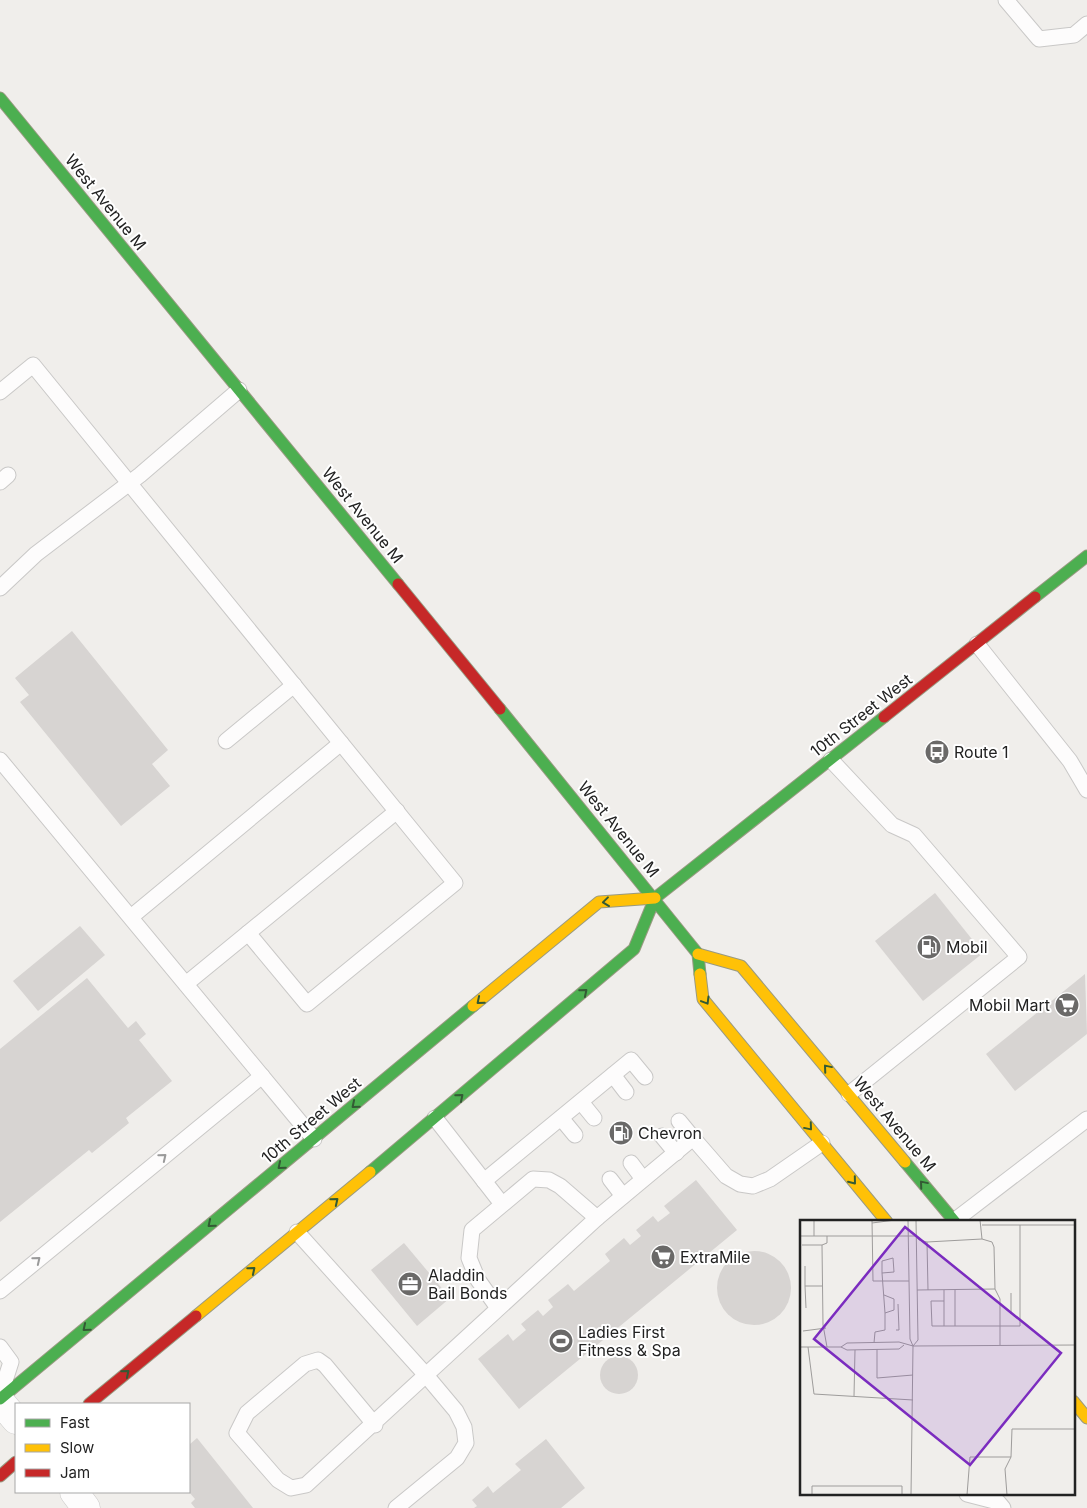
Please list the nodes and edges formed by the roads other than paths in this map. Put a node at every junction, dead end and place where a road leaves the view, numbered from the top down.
1 (1006, 0) edge
2 (1087, 24) edge
3 (0, 98) edge
4 (239, 390) junction
5 (0, 392) edge
6 (129, 483) junction
7 (1087, 556) edge
8 (0, 588) edge
9 (977, 644) junction
10 (294, 685) junction
11 (226, 741) dead end
12 (341, 743) junction
13 (0, 760) edge
14 (831, 760) junction
15 (1087, 790) edge
16 (397, 811) junction
17 (655, 898) junction
18 (131, 917) junction
19 (248, 933) junction
20 (698, 954) junction
21 (186, 984) junction
22 (613, 1075) junction
23 (262, 1076) junction
24 (645, 1077) dead end
25 (626, 1092) dead end
26 (849, 1094) junction
27 (581, 1102) junction
28 (435, 1118) junction
29 (562, 1118) junction
30 (594, 1118) dead end
31 (1087, 1119) edge
32 (680, 1121) dead end
33 (574, 1135) dead end
34 (662, 1136) dead end
35 (693, 1138) junction
36 (314, 1139) junction
37 (822, 1143) junction
38 (676, 1152) junction
39 (631, 1163) dead end
40 (610, 1179) dead end
41 (644, 1179) junction
42 (484, 1181) junction
43 (623, 1196) junction
44 (502, 1204) junction
45 (597, 1218) junction
46 (885, 1220) edge
47 (953, 1220) edge
48 (955, 1220) edge
49 (297, 1232) junction
50 (0, 1291) edge
51 (498, 1308) junction
52 (0, 1347) edge
53 (425, 1374) junction
54 (0, 1399) edge
55 (1074, 1402) edge
56 (90, 1403) edge
57 (1087, 1418) edge
58 (15, 1419) edge
59 (375, 1425) junction
60 (15, 1463) edge
61 (0, 1476) edge
62 (75, 1493) edge
63 (975, 1496) edge
64 (86, 1508) edge
65 (396, 1508) edge
66 (1003, 1508) edge

1 - 2 lane
3 - 4 main road, West Avenue M
4 - 6 lane
4 - 17 main road, West Avenue M
5 - 6 lane
6 - 8 lane
6 - 10 lane
7 - 9 main road, 10th Street West
9 - 14 main road, 10th Street West
9 - 15 lane
10 - 11 lane
10 - 12 lane
12 - 16 lane
12 - 18 lane
13 - 18 lane
14 - 17 main road, 10th Street West
14 - 26 lane
16 - 19 lane
16 - 19 lane
17 - 20 main road, West Avenue M
28 -> 17 main road, 10th Street West
17 -> 36 main road, 10th Street West
18 - 21 lane
19 - 21 lane
26 -> 20 main road, West Avenue M
20 -> 37 main road
21 - 23 lane
22 - 24 lane
22 - 25 lane
22 - 27 lane
23 - 36 lane
50 -> 23 lane
47 -> 26 main road, West Avenue M
27 - 29 lane
27 - 30 lane
28 - 42 lane
49 -> 28 main road, 10th Street West
29 - 33 lane
29 - 42 lane
31 - 48 lane
32 - 35 lane
34 - 38 lane
35 - 37 lane
35 - 38 lane
36 -> 54 main road, 10th Street West
37 -> 46 main road
38 - 41 lane
39 - 41 lane
40 - 43 lane
41 - 43 lane
42 - 44 lane
43 - 45 lane
44 - 45 lane
44 - 51 lane
45 - 51 lane
49 - 53 lane
56 -> 49 main road, 10th Street West
51 - 53 lane
52 - 54 lane
53 - 59 lane
53 - 65 lane
54 - 58 street
55 - 57 main road
59 - 59 lane
60 - 61 main road
62 - 64 street
63 - 66 lane

